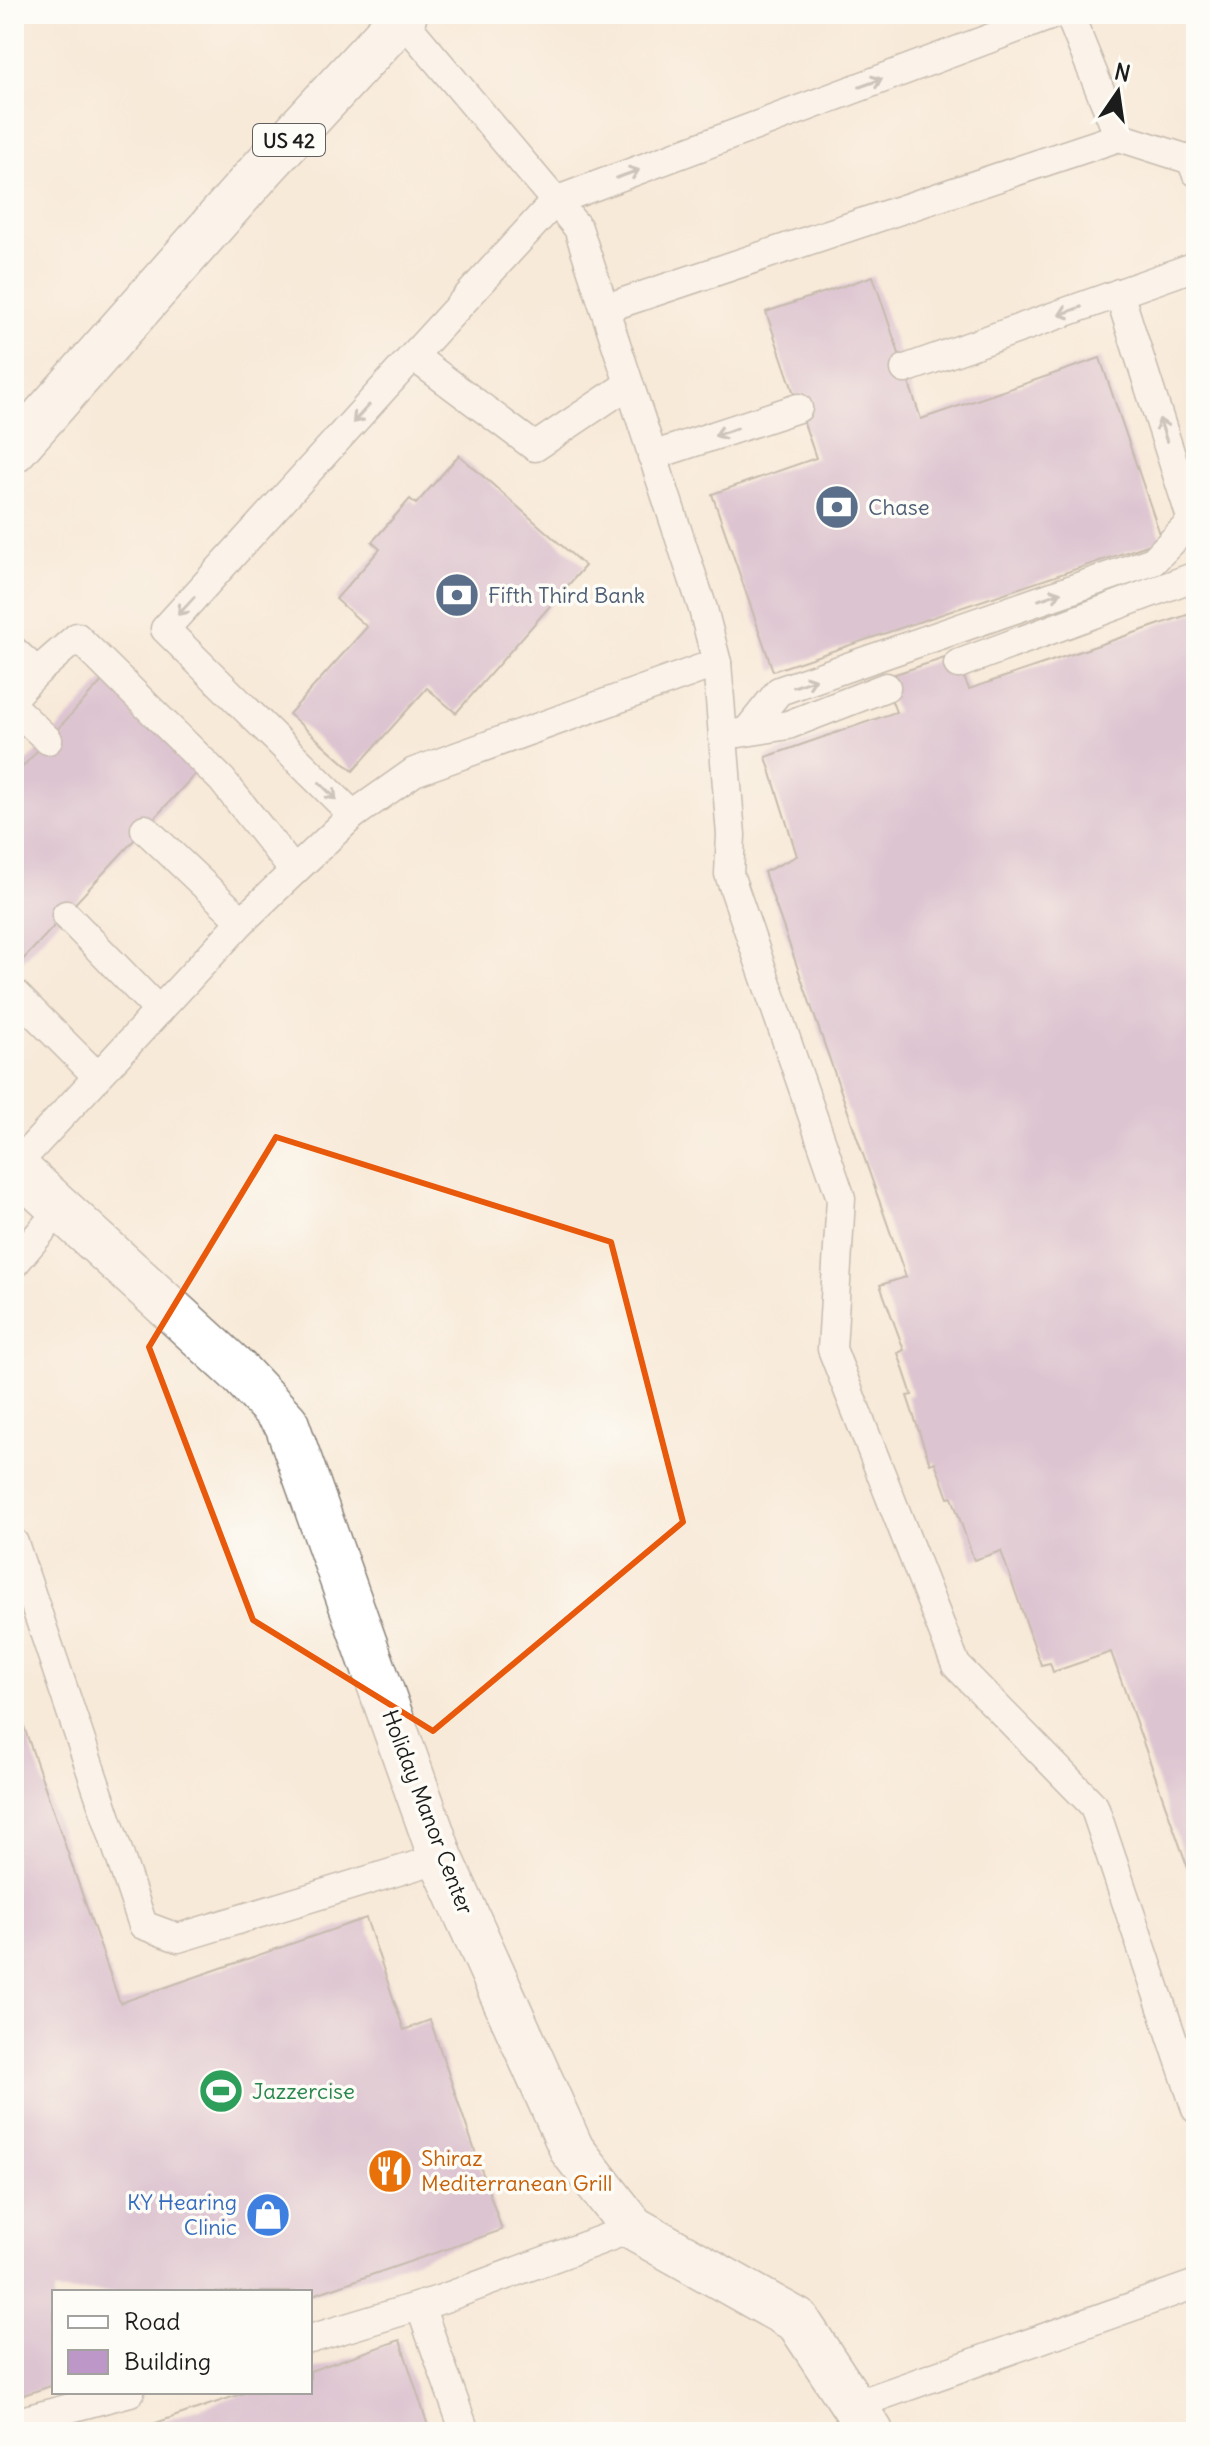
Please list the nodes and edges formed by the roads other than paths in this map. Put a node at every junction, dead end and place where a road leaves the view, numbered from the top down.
1 (1055, 14) edge
2 (1069, 14) edge
3 (403, 16) edge
4 (1119, 137) junction
5 (1196, 172) edge
6 (555, 201) junction
7 (1196, 266) edge
8 (1119, 293) junction
9 (606, 308) junction
10 (413, 356) junction
11 (905, 369) dead end
12 (629, 384) junction
13 (798, 408) dead end
14 (14, 450) edge
15 (652, 456) junction
16 (1196, 576) edge
17 (14, 651) edge
18 (717, 663) junction
19 (958, 664) dead end
20 (37, 672) junction
21 (886, 687) dead end
22 (14, 696) edge
23 (14, 708) edge
24 (735, 735) junction
25 (48, 740) dead end
26 (353, 815) junction
27 (145, 829) dead end
28 (294, 871) junction
29 (66, 915) dead end
30 (242, 921) junction
31 (14, 993) edge
32 (159, 1011) junction
33 (97, 1076) junction
34 (14, 1166) edge
35 (60, 1209) junction
36 (14, 1264) edge
37 (14, 1543) edge
38 (441, 1858) junction
39 (1196, 2109) edge
40 (633, 2228) junction
41 (1196, 2284) edge
42 (420, 2306) junction
43 (312, 2338) edge
44 (123, 2394) edge
45 (863, 2419) edge
46 (14, 2423) edge
47 (465, 2432) edge

6 -> 1 lane
2 - 4 lane
3 - 6 lane
3 - 14 street, US 42
4 - 5 lane
4 - 9 lane
6 - 9 lane
6 - 10 lane
7 - 8 lane
8 -> 11 lane
24 -> 8 lane
9 - 12 lane
10 - 12 lane
10 -> 26 lane
12 - 15 lane
13 -> 15 lane
15 - 18 lane
16 - 19 lane
17 - 20 lane
18 - 24 lane
18 - 26 lane
20 - 22 lane
20 - 28 lane
21 - 24 lane
23 - 25 lane
24 - 39 lane
26 - 28 lane
27 - 30 lane
28 - 30 lane
29 - 32 lane
30 - 32 lane
31 - 33 lane
32 - 33 lane
33 - 34 lane
34 - 35 street, Holiday Manor Center
35 - 36 lane
35 - 38 street, Holiday Manor Center
37 - 38 lane
38 - 40 street, Holiday Manor Center
40 - 42 lane
40 - 45 street, Holiday Manor Center
41 - 45 lane
42 - 43 lane
42 - 47 lane
44 - 46 lane

